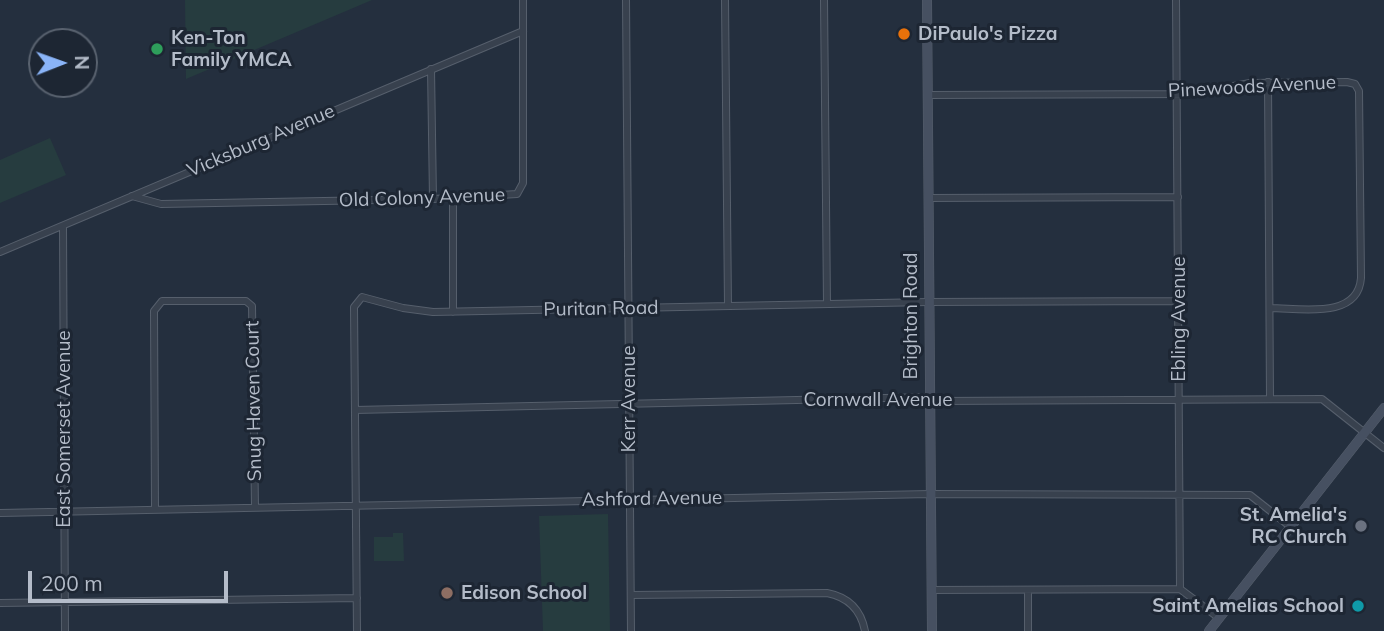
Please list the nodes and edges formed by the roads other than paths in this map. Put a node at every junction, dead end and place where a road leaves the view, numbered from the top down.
1 (523, 0) edge
2 (626, 0) edge
3 (725, 0) edge
4 (824, 0) edge
5 (927, 0) edge
6 (1176, 0) edge
7 (523, 31) junction
8 (431, 69) junction
9 (1268, 82) junction
10 (1177, 93) junction
11 (928, 95) junction
12 (132, 196) junction
13 (1178, 197) junction
14 (453, 198) junction
15 (928, 198) junction
16 (433, 199) junction
17 (63, 226) junction
18 (0, 252) edge
19 (1179, 301) junction
20 (928, 302) junction
21 (827, 304) junction
22 (728, 306) junction
23 (629, 308) junction
24 (1270, 308) junction
25 (453, 312) junction
26 (929, 397) junction
27 (1270, 399) junction
28 (1179, 400) junction
29 (629, 404) junction
30 (1384, 408) edge
31 (355, 410) junction
32 (1364, 432) junction
33 (1384, 448) edge
34 (930, 494) junction
35 (1180, 494) junction
36 (630, 500) junction
37 (356, 505) junction
38 (255, 507) junction
39 (155, 509) junction
40 (65, 512) junction
41 (0, 513) edge
42 (1292, 528) junction
43 (1180, 589) junction
44 (930, 590) junction
45 (1028, 590) junction
46 (631, 595) junction
47 (357, 598) junction
48 (64, 602) junction
49 (0, 603) edge
50 (1219, 618) junction
51 (65, 631) edge
52 (357, 631) edge
53 (631, 631) edge
54 (865, 631) edge
55 (932, 631) edge
56 (1028, 631) edge
57 (1209, 631) edge

1 - 7 street, Old Colony Avenue
2 - 23 street, Kerr Avenue
3 - 22 street
4 - 21 street
5 - 11 street, Brighton Road
6 - 10 street, Ebling Avenue
7 - 8 street, Vicksburg Avenue
7 - 14 street, Old Colony Avenue
8 - 12 street, Vicksburg Avenue
8 - 16 street
9 - 10 street, Pinewoods Avenue
9 - 24 street
9 - 24 street, Pinewoods Avenue
10 - 11 street, Pinewoods Avenue
10 - 13 street, Ebling Avenue
11 - 15 street, Brighton Road
12 - 16 street, Old Colony Avenue
12 - 17 street, Vicksburg Avenue
13 - 15 street
13 - 19 street, Ebling Avenue
14 - 16 street, Old Colony Avenue
14 - 25 street
15 - 20 street, Brighton Road
17 - 18 street, Vicksburg Avenue
17 - 40 street, East Somerset Avenue
19 - 20 street, Puritan Road
19 - 28 street, Ebling Avenue
20 - 21 street, Puritan Road
20 - 26 street, Brighton Road
21 - 22 street, Puritan Road
22 - 23 street, Puritan Road
23 - 25 street, Puritan Road
23 - 29 street, Kerr Avenue
24 - 27 street
25 - 31 street, Puritan Road
26 - 28 street, Cornwall Avenue
26 - 29 street, Cornwall Avenue
26 - 34 street, Brighton Road
27 - 28 street, Cornwall Avenue
27 - 32 street, Cornwall Avenue
28 - 35 street, Ebling Avenue
29 - 31 street, Cornwall Avenue
29 - 36 street, Kerr Avenue
30 - 32 street
31 - 37 street, Puritan Road
32 - 33 street, Cornwall Avenue
32 - 42 street
34 - 35 street, Ashford Avenue
34 - 36 street, Ashford Avenue
34 - 44 street, Brighton Road
35 - 42 street, Ashford Avenue
35 - 43 street, Ebling Avenue
36 - 37 street, Ashford Avenue
36 - 46 street, Kerr Avenue
37 - 38 street, Ashford Avenue
37 - 47 street, Puritan Road
38 - 39 street, Ashford Avenue
38 - 39 street, Snug Haven Court
39 - 40 street, Ashford Avenue
40 - 41 street, Ashford Avenue
40 - 48 street, East Somerset Avenue
42 - 50 street
43 - 45 street
43 - 50 street
44 - 45 street
44 - 55 street, Brighton Road
45 - 56 street
46 - 53 street, Kerr Avenue
46 - 54 street
47 - 48 street
47 - 52 street, Puritan Road
48 - 49 street
48 - 51 street, East Somerset Avenue
50 - 57 street

